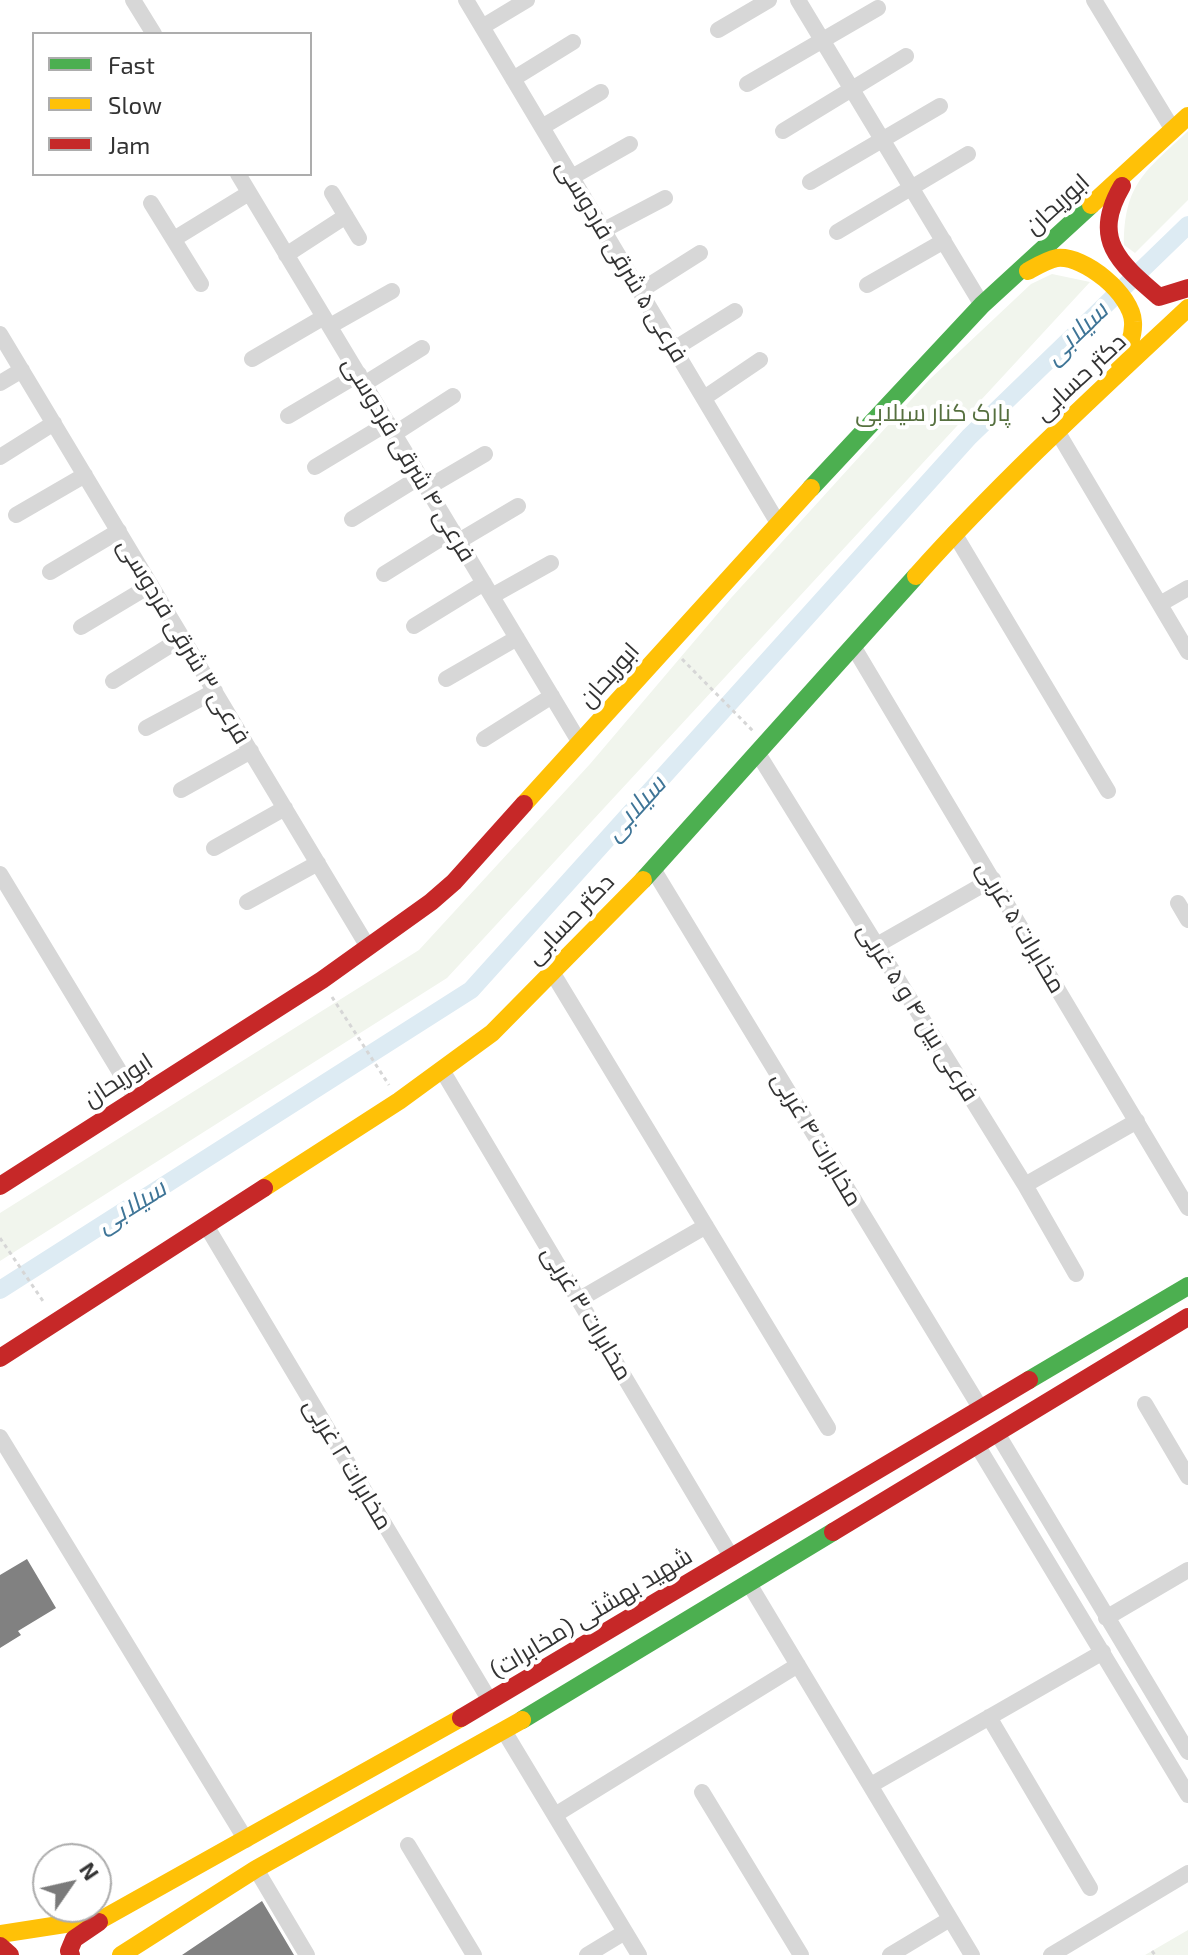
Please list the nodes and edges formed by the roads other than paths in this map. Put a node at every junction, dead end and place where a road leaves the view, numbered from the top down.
1 (133, 0) edge
2 (466, 0) edge
3 (527, 0) edge
4 (769, 0) edge
5 (798, 0) edge
6 (1094, 0) edge
7 (878, 8) dead end
8 (482, 27) junction
9 (718, 30) dead end
10 (153, 32) edge
11 (823, 41) junction
12 (573, 42) dead end
13 (906, 56) dead end
14 (513, 79) junction
15 (747, 84) dead end
16 (852, 89) junction
17 (601, 92) dead end
18 (940, 106) dead end
19 (1188, 116) edge
20 (542, 127) junction
21 (1173, 130) junction
22 (783, 131) dead end
23 (882, 140) junction
24 (630, 144) dead end
25 (968, 154) dead end
26 (1131, 170) junction
27 (239, 176) edge
28 (572, 177) junction
29 (810, 182) dead end
30 (911, 186) junction
31 (249, 193) junction
32 (332, 193) dead end
33 (665, 198) dead end
34 (151, 203) dead end
35 (346, 216) junction
36 (604, 230) junction
37 (837, 232) dead end
38 (359, 238) dead end
39 (174, 239) junction
40 (944, 241) junction
41 (700, 253) dead end
42 (286, 255) junction
43 (1011, 278) junction
44 (201, 284) dead end
45 (867, 285) dead end
46 (1188, 288) edge
47 (392, 291) dead end
48 (640, 291) junction
49 (982, 305) junction
50 (1188, 308) edge
51 (735, 311) dead end
52 (327, 322) junction
53 (0, 334) edge
54 (422, 348) dead end
55 (674, 349) junction
56 (252, 359) dead end
57 (760, 360) dead end
58 (22, 370) junction
59 (362, 379) junction
60 (0, 383) edge
61 (1109, 383) junction
62 (453, 396) dead end
63 (704, 398) junction
64 (288, 416) dead end
65 (54, 423) junction
66 (391, 428) junction
67 (1057, 431) junction
68 (485, 454) dead end
69 (0, 457) edge
70 (315, 467) dead end
71 (85, 475) junction
72 (424, 483) junction
73 (518, 506) dead end
74 (16, 515) dead end
75 (352, 519) dead end
76 (778, 523) junction
77 (119, 531) junction
78 (954, 533) junction
79 (456, 536) junction
80 (551, 563) dead end
81 (50, 572) dead end
82 (384, 574) dead end
83 (151, 585) junction
84 (1188, 588) edge
85 (488, 590) junction
86 (1160, 604) junction
87 (414, 626) dead end
88 (81, 627) dead end
89 (182, 638) junction
90 (517, 638) junction
91 (853, 646) junction
92 (1188, 652) edge
93 (446, 679) dead end
94 (113, 681) dead end
95 (215, 691) junction
96 (552, 696) junction
97 (146, 728) dead end
98 (484, 739) dead end
99 (580, 743) junction
100 (761, 748) junction
101 (251, 751) junction
102 (181, 790) dead end
103 (1108, 791) dead end
104 (285, 808) junction
105 (214, 848) dead end
106 (318, 863) junction
107 (653, 869) junction
108 (0, 874) edge
109 (993, 879) junction
110 (247, 902) dead end
111 (1178, 903) dead end
112 (1188, 920) edge
113 (877, 945) junction
114 (368, 947) junction
115 (552, 972) junction
116 (442, 1070) junction
117 (135, 1097) junction
118 (1137, 1121) junction
119 (1025, 1185) junction
120 (0, 1186) edge
121 (1188, 1208) edge
122 (706, 1226) junction
123 (207, 1227) junction
124 (1076, 1274) dead end
125 (1188, 1286) edge
126 (580, 1299) junction
127 (1188, 1317) edge
128 (0, 1358) edge
129 (1145, 1404) dead end
130 (981, 1409) junction
131 (828, 1428) dead end
132 (997, 1433) junction
133 (0, 1437) edge
134 (977, 1445) junction
135 (1188, 1477) edge
136 (732, 1558) junction
137 (1188, 1570) edge
138 (748, 1582) junction
139 (1106, 1618) junction
140 (1103, 1652) junction
141 (798, 1665) junction
142 (490, 1701) junction
143 (989, 1717) junction
144 (504, 1731) junction
145 (1188, 1752) edge
146 (871, 1785) junction
147 (702, 1792) dead end
148 (1188, 1795) edge
149 (555, 1815) junction
150 (246, 1840) junction
151 (408, 1845) dead end
152 (256, 1869) junction
153 (1188, 1873) edge
154 (1090, 1888) dead end
155 (112, 1914) edge
156 (950, 1919) junction
157 (72, 1923) edge
158 (95, 1923) edge
159 (625, 1932) junction
160 (0, 1934) edge
161 (0, 1946) edge
162 (10, 1955) edge
163 (71, 1955) edge
164 (121, 1955) edge
165 (307, 1955) edge
166 (474, 1955) edge
167 (587, 1955) edge
168 (639, 1955) edge
169 (801, 1955) edge
170 (890, 1955) edge
171 (972, 1955) edge
172 (1051, 1955) edge

1 - 10 street
2 - 8 street, فرعی ۵ شرقی فردوسی
3 - 8 street
4 - 9 street
5 - 11 street
6 - 21 street
7 - 11 street
8 - 14 street, فرعی ۵ شرقی فردوسی
11 - 15 street
11 - 16 street
12 - 14 street
13 - 16 street
14 - 20 street, فرعی ۵ شرقی فردوسی
16 - 22 street
16 - 23 street
17 - 20 street
18 - 23 street
19 - 21 main road, ابوریحان
20 - 28 street, فرعی ۵ شرقی فردوسی
21 - 26 main road, ابوریحان
23 - 29 street
23 - 30 street
24 - 28 street
25 - 30 street
26 - 43 main road, ابوریحان
26 - 46 main road
27 - 31 street, فرعی ۴ شرقی فردوسی
28 - 36 street, فرعی ۵ شرقی فردوسی
30 - 37 street
30 - 40 street
31 - 39 street
31 - 42 street, فرعی ۴ شرقی فردوسی
32 - 35 street
33 - 36 street
34 - 39 street
35 - 38 street
35 - 42 street
36 - 48 street, فرعی ۵ شرقی فردوسی
39 - 44 street
40 - 45 street
40 - 49 street
41 - 48 street
42 - 52 street, فرعی ۴ شرقی فردوسی
43 - 49 main road, ابوریحان
43 - 61 main road
47 - 52 street
48 - 55 street, فرعی ۵ شرقی فردوسی
49 - 76 main road, ابوریحان
50 - 61 main road, دکتر حسابی
51 - 55 street
52 - 56 street
52 - 59 street, فرعی ۴ شرقی فردوسی
53 - 58 street, فرعی ۳ شرقی فردوسی
54 - 59 street
55 - 63 street, فرعی ۵ شرقی فردوسی
57 - 63 street
58 - 60 street
58 - 65 street, فرعی ۳ شرقی فردوسی
59 - 64 street
59 - 66 street, فرعی ۴ شرقی فردوسی
61 - 67 main road, دکتر حسابی
62 - 66 street
63 - 76 street, فرعی ۵ شرقی فردوسی
65 - 69 street
65 - 71 street, فرعی ۳ شرقی فردوسی
66 - 70 street
66 - 72 street, فرعی ۴ شرقی فردوسی
67 - 78 main road, دکتر حسابی
67 - 86 street
68 - 72 street
71 - 74 street
71 - 77 street, فرعی ۳ شرقی فردوسی
72 - 75 street
72 - 79 street, فرعی ۴ شرقی فردوسی
73 - 79 street
76 - 99 main road, ابوریحان
77 - 81 street
77 - 83 street, فرعی ۳ شرقی فردوسی
78 - 91 main road, دکتر حسابی
78 - 103 street
79 - 82 street
79 - 85 street, فرعی ۴ شرقی فردوسی
80 - 85 street
83 - 88 street
83 - 89 street, فرعی ۳ شرقی فردوسی
84 - 86 street
85 - 87 street
85 - 90 street, فرعی ۴ شرقی فردوسی
86 - 92 street
89 - 94 street
89 - 95 street, فرعی ۳ شرقی فردوسی
90 - 93 street
90 - 96 street, فرعی ۴ شرقی فردوسی
91 - 100 main road, دکتر حسابی
91 - 109 street, مخابرات ۵ غربی
95 - 97 street
95 - 101 street, فرعی ۳ شرقی فردوسی
96 - 98 street
96 - 99 street, فرعی ۴ شرقی فردوسی
99 - 114 main road, ابوریحان
100 - 107 main road, دکتر حسابی
100 - 113 street, فرعی بین ۴ و ۵ غربی
101 - 102 street
101 - 104 street, فرعی ۳ شرقی فردوسی
104 - 105 street
104 - 106 street, فرعی ۳ شرقی فردوسی
106 - 110 street
106 - 114 street, فرعی ۳ شرقی فردوسی
107 - 115 main road, دکتر حسابی
107 - 130 street, مخابرات ۴ غربی
108 - 117 street
109 - 113 street
109 - 118 street, مخابرات ۵ غربی
111 - 112 street
113 - 119 street, فرعی بین ۴ و ۵ غربی
114 - 117 main road, ابوریحان
115 - 116 main road, دکتر حسابی
115 - 122 street
116 - 123 main road, دکتر حسابی
116 - 126 street, مخابرات ۳ غربی
117 - 120 main road, ابوریحان
118 - 119 street
118 - 121 street, مخابرات ۵ غربی
119 - 124 street, فرعی بین ۴ و ۵ غربی
122 - 126 street
122 - 131 street
123 - 128 main road, دکتر حسابی
123 - 142 street, مخابرات ۲ غربی
125 - 130 main road, شهید بهشتی (مخابرات)
126 - 136 street, مخابرات ۳ غربی
127 - 132 main road
129 - 135 street
130 - 136 main road, شهید بهشتی (مخابرات)
132 - 134 main road
132 - 139 street
133 - 150 street
134 - 138 main road
134 - 140 street
136 - 142 main road, شهید بهشتی (مخابرات)
137 - 139 street
138 - 141 street
138 - 144 main road
139 - 145 street
140 - 143 street
140 - 148 street
141 - 146 street
141 - 149 street
142 - 150 main road, شهید بهشتی (مخابرات)
143 - 146 street
143 - 154 street
144 - 149 street
144 - 152 main road
146 - 156 street
147 - 169 street
149 - 159 street
150 - 155 main road, شهید بهشتی (مخابرات)
151 - 166 street
152 - 164 main road
152 - 165 street
153 - 172 street
156 - 170 street
156 - 171 street
157 - 160 main road, شهید بهشتی (مخابرات)
158 - 163 main road
159 - 167 street
159 - 168 street
161 - 162 main road

